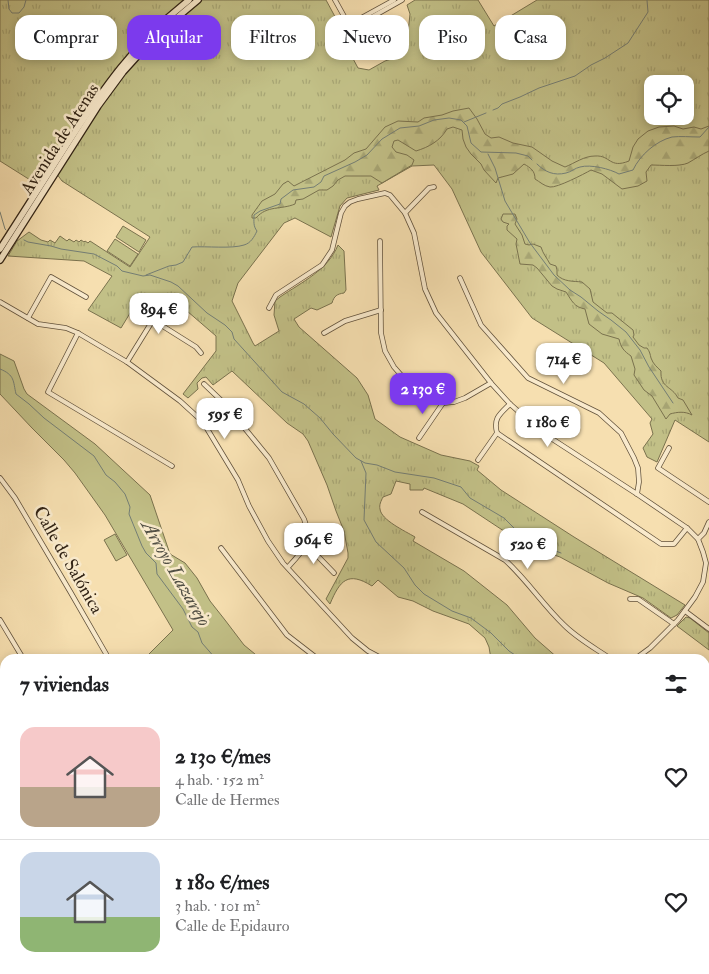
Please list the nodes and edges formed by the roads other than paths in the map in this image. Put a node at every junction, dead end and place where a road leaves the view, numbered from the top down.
1 (189, 0) edge
2 (198, 0) edge
3 (335, 0) edge
4 (394, 0) edge
5 (402, 0) edge
6 (344, 15) edge
7 (367, 15) edge
8 (375, 15) edge
9 (434, 187) dead end
10 (404, 213) junction
11 (380, 241) dead end
12 (0, 249) edge
13 (0, 260) edge
14 (460, 278) dead end
15 (86, 296) dead end
16 (0, 302) edge
17 (269, 308) dead end
18 (381, 310) junction
19 (28, 318) junction
20 (78, 332) junction
21 (324, 333) dead end
22 (201, 353) dead end
23 (127, 362) junction
24 (491, 383) junction
25 (204, 384) dead end
26 (443, 403) junction
27 (510, 404) junction
28 (497, 433) junction
29 (419, 438) dead end
30 (669, 448) dead end
31 (478, 460) dead end
32 (172, 466) dead end
33 (0, 478) edge
34 (637, 494) junction
35 (709, 502) edge
36 (422, 512) dead end
37 (709, 522) edge
38 (687, 528) junction
39 (698, 539) junction
40 (306, 544) junction
41 (221, 548) dead end
42 (288, 567) junction
43 (334, 572) dead end
44 (703, 582) junction
45 (709, 584) edge
46 (630, 599) dead end
47 (685, 611) junction
48 (0, 620) edge
49 (674, 624) junction
50 (709, 629) edge
51 (20, 654) edge
52 (106, 654) edge
53 (312, 654) edge
54 (375, 654) edge
55 (603, 654) edge
56 (642, 654) edge

1 - 12 main road, Avenida de Atenas
2 - 13 main road, Avenida de Atenas
3 - 6 street
4 - 7 street
5 - 8 street
9 - 10 street
10 - 17 street
10 - 24 street
11 - 18 street
14 - 34 street
15 - 19 street
16 - 19 street
18 - 21 street
18 - 26 street
19 - 20 street
20 - 23 street
20 - 32 street
22 - 23 street
23 - 42 street
24 - 26 street
24 - 27 street
25 - 40 street
26 - 29 street
27 - 28 street
27 - 34 street
28 - 31 street
28 - 38 street
30 - 35 street
33 - 52 street, Calle de Salónica
34 - 38 street
36 - 55 street
37 - 39 street
38 - 39 street
39 - 44 street
40 - 42 street
40 - 43 street
41 - 53 street
42 - 54 street
44 - 45 street
44 - 47 street
46 - 49 street
47 - 49 street
47 - 50 street
48 - 51 street
49 - 56 street

